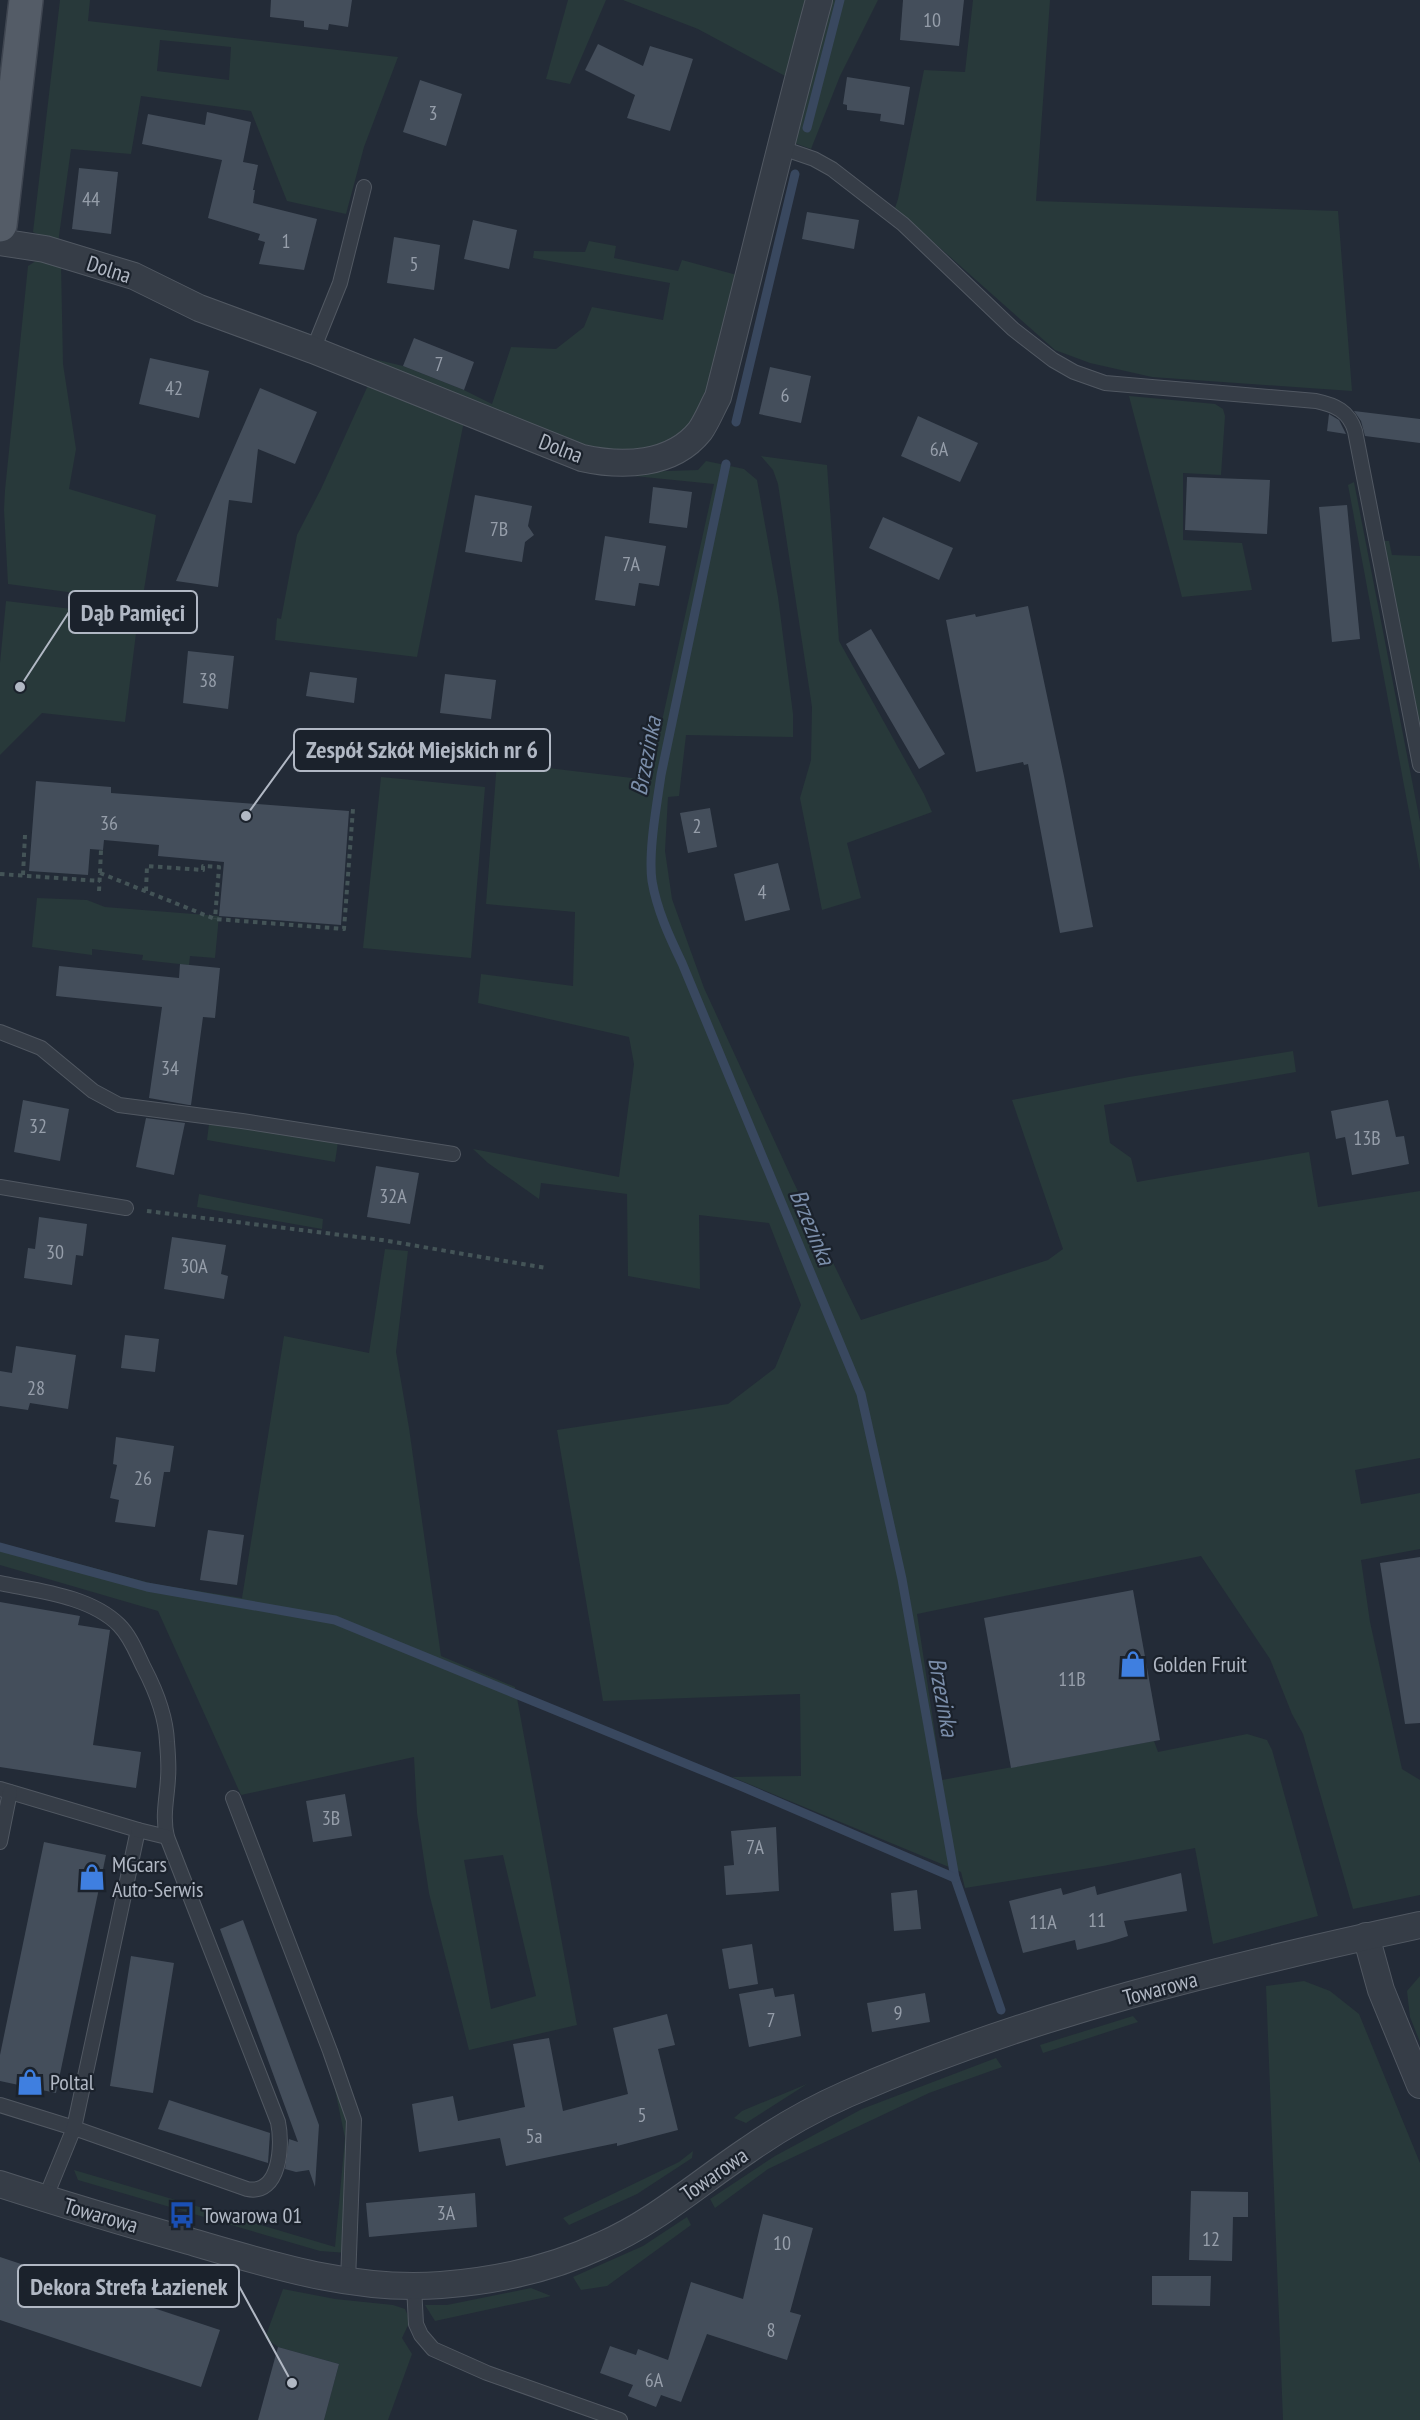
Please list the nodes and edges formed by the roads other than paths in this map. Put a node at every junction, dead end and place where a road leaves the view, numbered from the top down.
1 (26, 0) edge
2 (819, 0) edge
3 (782, 148) junction
4 (364, 187) dead end
5 (1, 214) edge
6 (0, 242) edge
7 (313, 350) junction
8 (1420, 765) edge
9 (0, 1032) edge
10 (453, 1154) dead end
11 (0, 1187) edge
12 (126, 1208) road end
13 (0, 1583) edge
14 (5, 1790) edge
15 (233, 1798) dead end
16 (138, 1830) junction
17 (167, 1837) junction
18 (0, 1842) edge
19 (1420, 1924) edge
20 (1365, 1936) junction
21 (1420, 2085) edge
22 (0, 2105) edge
23 (74, 2127) junction
24 (0, 2184) edge
25 (45, 2199) junction
26 (348, 2281) junction
27 (414, 2286) junction
28 (620, 2420) edge

1 - 5 main road
2 - 3 street, Dolna
3 - 7 street, Dolna
3 - 8 lane
4 - 7 lane
6 - 7 street, Dolna
9 - 10 lane
11 - 12 lane
13 - 17 lane
14 - 16 lane
14 - 18 lane
15 - 26 lane
16 - 17 lane
16 - 23 lane
17 - 23 lane
19 - 20 street, Towarowa
20 - 21 street
20 - 27 street, Towarowa
22 - 23 lane
23 - 25 lane
24 - 25 street, Towarowa
25 - 26 street, Towarowa
26 - 27 street, Towarowa
27 - 28 lane

